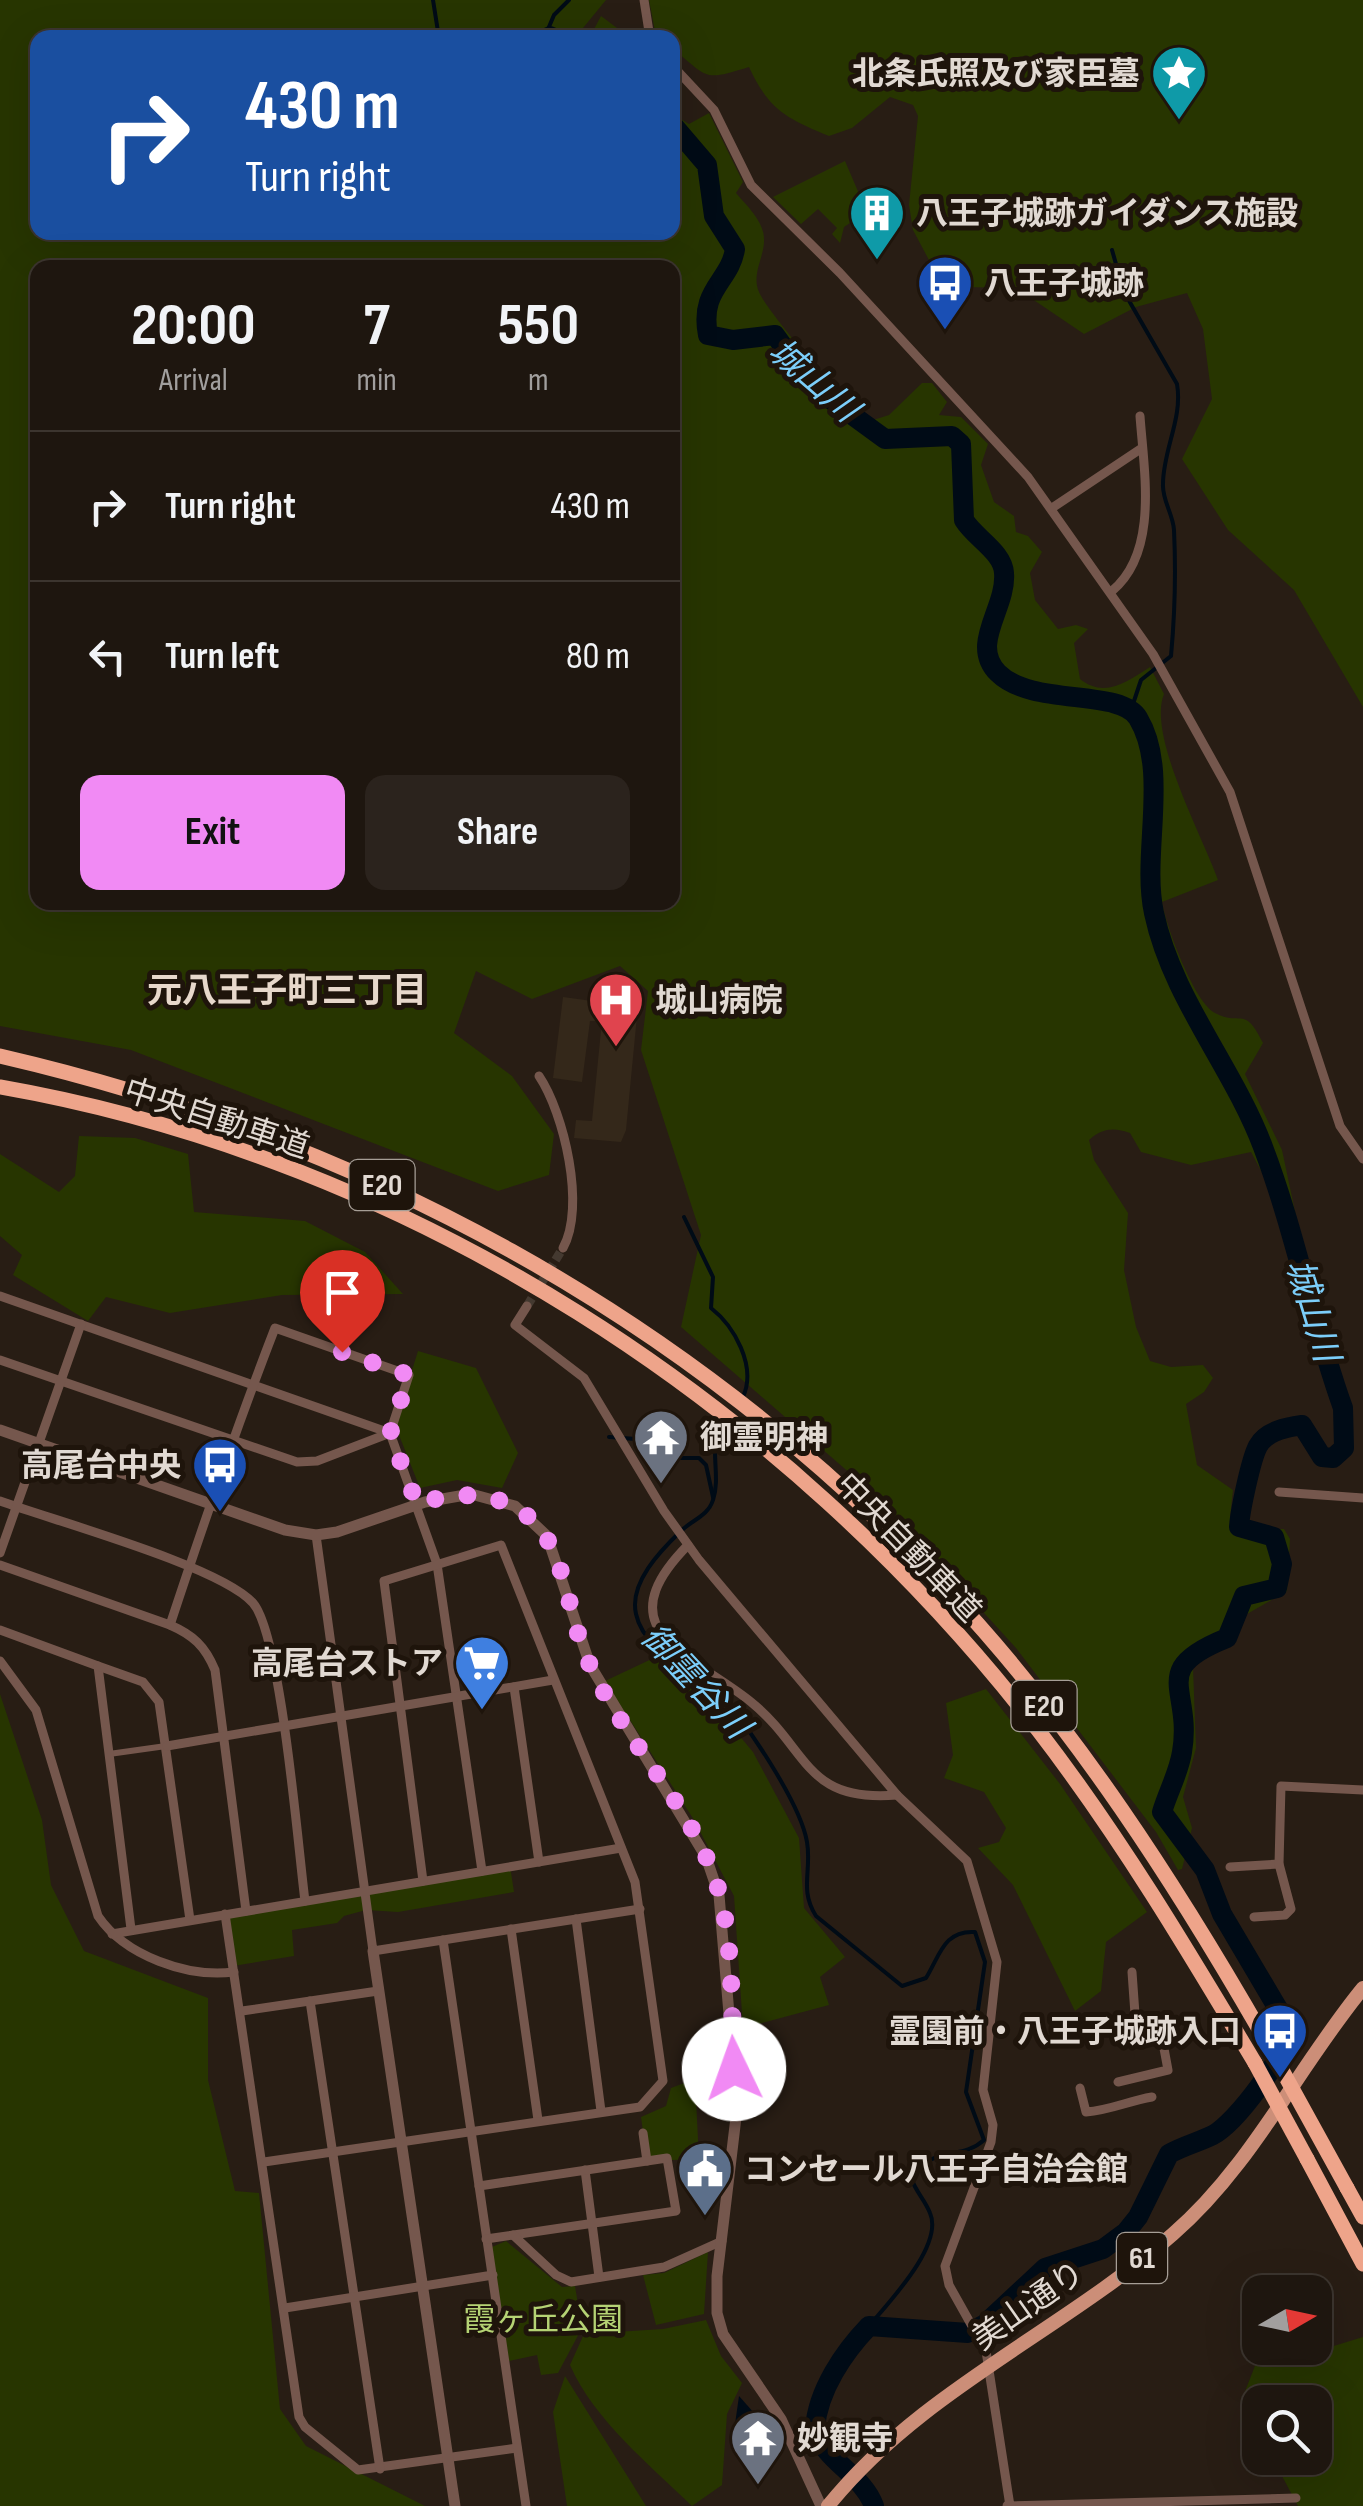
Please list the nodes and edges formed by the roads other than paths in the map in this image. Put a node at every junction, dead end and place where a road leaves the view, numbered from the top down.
1 (644, 0) edge
2 (649, 30) edge
3 (680, 74) edge
4 (1140, 416) dead end
5 (1142, 448) junction
6 (1052, 508) junction
7 (1112, 591) junction
8 (0, 1056) edge
9 (539, 1076) dead end
10 (0, 1087) edge
11 (1363, 1159) edge
12 (563, 1248) tunnel mouth
13 (0, 1296) edge
14 (527, 1306) dead end
15 (80, 1324) junction
16 (0, 1360) edge
17 (61, 1381) junction
18 (253, 1385) junction
19 (0, 1430) edge
20 (390, 1434) junction
21 (235, 1440) junction
22 (39, 1444) junction
23 (1279, 1492) dead end
24 (1363, 1498) edge
25 (0, 1502) edge
26 (417, 1504) junction
27 (212, 1506) junction
28 (17, 1508) junction
29 (316, 1535) junction
30 (682, 1538) junction
31 (0, 1553) edge
32 (437, 1564) junction
33 (0, 1565) edge
34 (190, 1567) junction
35 (170, 1625) junction
36 (0, 1630) edge
37 (0, 1660) edge
38 (98, 1666) junction
39 (553, 1680) junction
40 (514, 1687) junction
41 (458, 1696) junction
42 (399, 1708) junction
43 (341, 1718) junction
44 (282, 1728) junction
45 (224, 1737) junction
46 (167, 1746) junction
47 (106, 1755) junction
48 (1363, 1790) edge
49 (897, 1795) junction
50 (621, 1848) junction
51 (539, 1862) junction
52 (1279, 1864) junction
53 (1230, 1867) dead end
54 (482, 1871) junction
55 (423, 1881) junction
56 (364, 1891) junction
57 (304, 1901) junction
58 (640, 1909) junction
59 (246, 1911) junction
60 (225, 1914) junction
61 (1254, 1917) dead end
62 (576, 1919) junction
63 (190, 1920) junction
64 (131, 1929) junction
65 (511, 1929) junction
66 (112, 1934) junction
67 (443, 1940) junction
68 (373, 1951) junction
69 (234, 1972) junction
70 (1132, 1972) dead end
71 (1363, 1988) edge
72 (378, 1991) junction
73 (310, 2001) junction
74 (242, 2012) junction
75 (1118, 2082) dead end
76 (1080, 2088) dead end
77 (1152, 2097) dead end
78 (601, 2111) junction
79 (538, 2120) junction
80 (471, 2128) junction
81 (643, 2133) dead end
82 (401, 2139) junction
83 (332, 2150) junction
84 (647, 2160) junction
85 (264, 2162) junction
86 (585, 2170) junction
87 (479, 2186) junction
88 (1363, 2217) edge
89 (592, 2224) junction
90 (514, 2235) junction
91 (486, 2239) junction
92 (722, 2241) junction
93 (1363, 2264) edge
94 (493, 2276) junction
95 (599, 2277) junction
96 (424, 2286) junction
97 (353, 2297) junction
98 (285, 2308) junction
99 (987, 2368) junction
100 (517, 2448) junction
101 (448, 2458) junction
102 (380, 2468) junction
103 (1296, 2498) dead end
104 (1208, 2503) edge
105 (455, 2506) edge
106 (526, 2506) edge
107 (824, 2506) edge
108 (1009, 2506) edge

1 - 2 street
3 - 6 street
4 - 5 street
5 - 6 street
5 - 7 street
6 - 7 street
7 - 11 street
8 - 88 highway, 中央自動車道 / E20, bridge
9 - 12 street
10 - 93 highway, 中央自動車道 / E20, bridge
13 - 15 street
14 - 30 street
15 - 17 street
15 - 18 street
16 - 17 street
17 - 21 street
17 - 22 street
18 - 20 street
18 - 20 street
18 - 21 street
19 - 22 street
20 - 21 street
20 - 26 street
21 - 27 street
22 - 27 street
22 - 28 street
23 - 24 street
25 - 28 street
26 - 29 street
26 - 32 street
26 - 92 street
27 - 29 street
27 - 34 street
28 - 31 street
28 - 34 street
29 - 43 street
30 - 49 street
30 - 49 street
32 - 39 street
32 - 41 street
32 - 42 street
33 - 35 street
34 - 35 street
34 - 44 street
35 - 45 street
36 - 38 street
37 - 66 street
38 - 46 street
38 - 47 street
39 - 40 street
39 - 50 street
40 - 41 street
40 - 51 street
41 - 42 street
41 - 54 street
42 - 43 street
42 - 55 street
43 - 44 street
43 - 56 street
44 - 45 street
44 - 57 street
45 - 46 street
45 - 59 street
46 - 47 street
46 - 63 street
47 - 64 street
48 - 52 street
49 - 99 street
50 - 51 street
50 - 58 street
51 - 54 street
52 - 53 street
52 - 61 street
54 - 55 street
55 - 56 street
56 - 57 street
56 - 68 street
57 - 59 street
58 - 62 street
58 - 78 street
59 - 60 street
60 - 63 street
60 - 69 street
62 - 65 street
62 - 78 street
63 - 64 street
64 - 66 street
65 - 67 street
65 - 79 street
66 - 69 street
67 - 68 street
67 - 80 street
68 - 72 street
69 - 74 street
70 - 75 street
71 - 99 main road, 美山通り / 61
72 - 73 street
72 - 82 street
73 - 74 street
73 - 83 street
74 - 85 street
76 - 77 street
78 - 79 street
79 - 80 street
80 - 82 street
80 - 87 street
81 - 84 street
82 - 83 street
82 - 96 street
83 - 85 street
83 - 97 street
84 - 86 street
84 - 89 street
85 - 98 street
86 - 87 street
86 - 89 street
87 - 91 street
89 - 90 street
89 - 95 street
90 - 91 street
90 - 95 street
91 - 94 street
92 - 95 street
92 - 107 street
94 - 96 street
94 - 100 street
96 - 97 street
96 - 101 street
97 - 98 street
97 - 102 street
98 - 102 street
99 - 107 main road, 美山通り / 61
99 - 108 street
100 - 101 street
100 - 106 street
101 - 102 street
101 - 105 street
103 - 104 street
104 - 108 street

